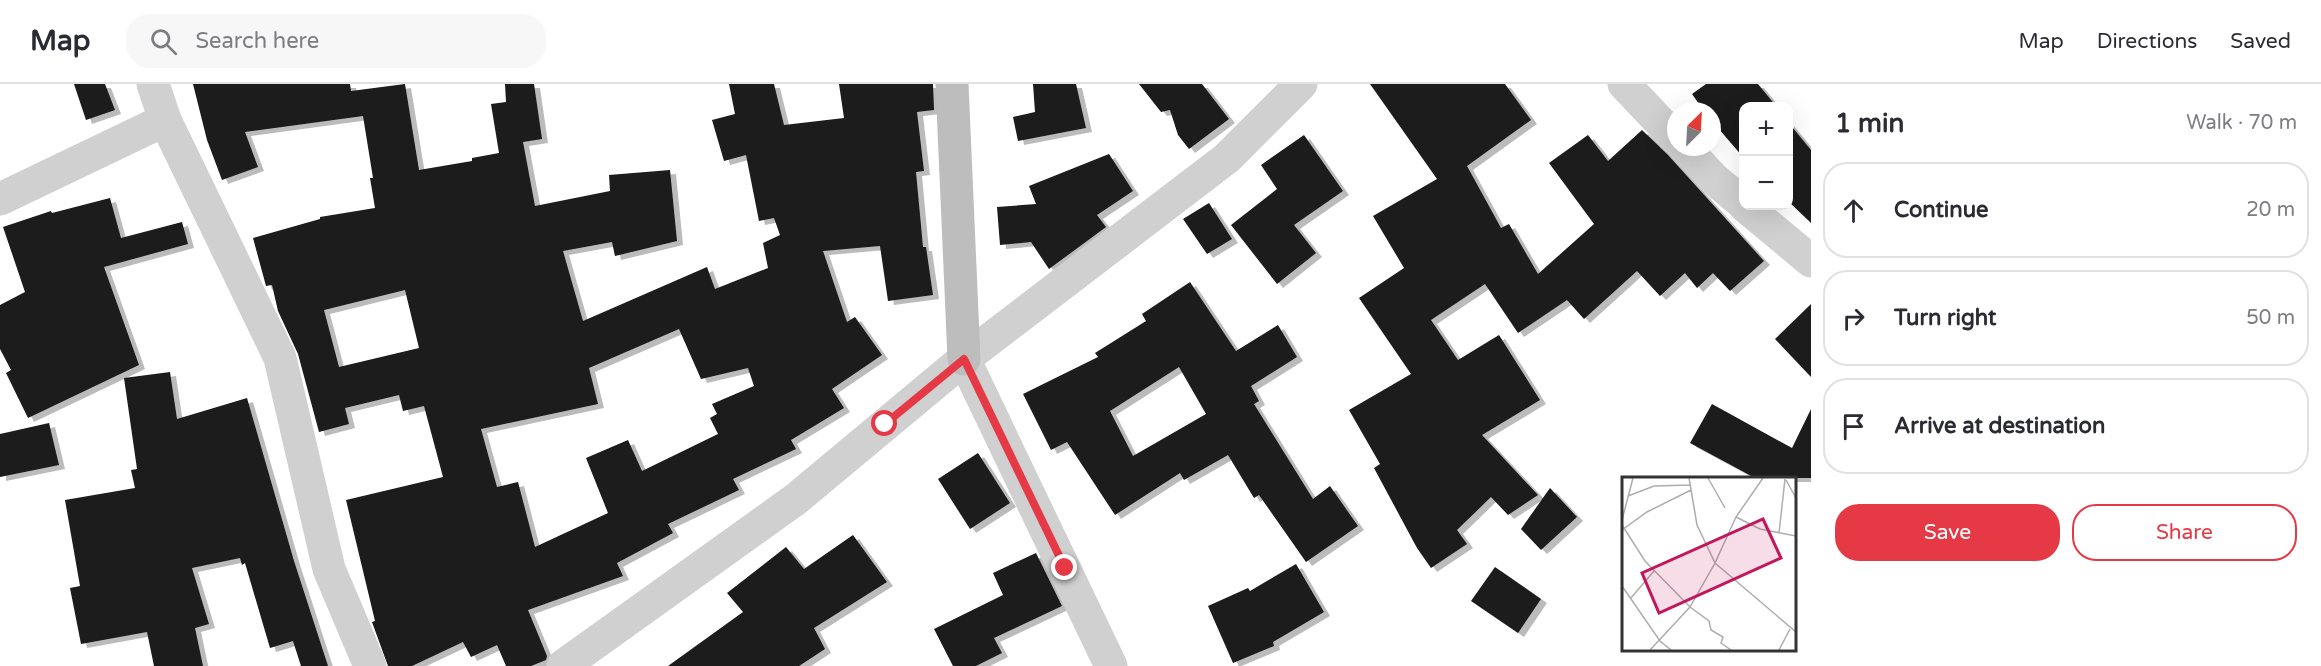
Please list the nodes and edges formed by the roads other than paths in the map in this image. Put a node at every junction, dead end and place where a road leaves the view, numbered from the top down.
1 (153, 84) edge
2 (952, 84) edge
3 (1301, 84) edge
4 (1624, 84) edge
5 (165, 120) junction
6 (1667, 129) edge
7 (1692, 156) edge
8 (0, 199) edge
9 (1739, 201) edge
10 (1750, 210) edge
11 (1811, 261) edge
12 (964, 359) junction
13 (370, 666) edge
14 (563, 666) edge
15 (1111, 666) edge

1 - 5 street
2 - 12 street
3 - 12 street
4 - 6 street
5 - 8 street
5 - 13 street
7 - 9 street
10 - 11 street
12 - 14 street
12 - 15 street

